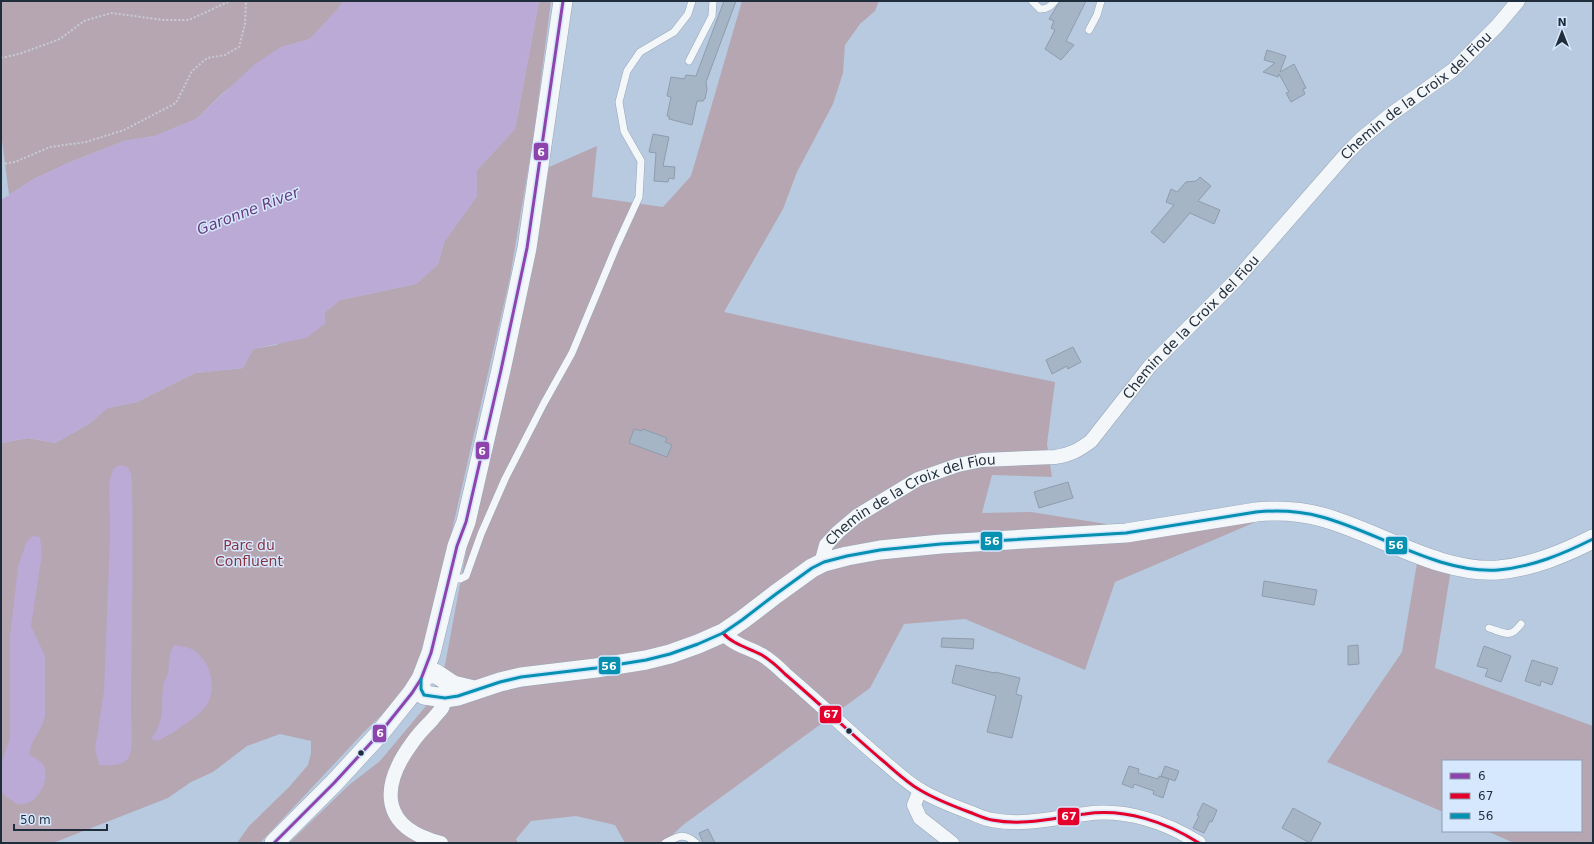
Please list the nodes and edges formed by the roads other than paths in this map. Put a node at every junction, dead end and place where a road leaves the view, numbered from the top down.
1 (563, 1) edge
2 (692, 1) edge
3 (713, 1) edge
4 (1032, 1) edge
5 (1054, 1) edge
6 (1100, 1) edge
7 (1518, 1) edge
8 (1089, 30) dead end
9 (689, 61) dead end
10 (1593, 538) edge
11 (824, 562) junction
12 (454, 578) junction
13 (1521, 624) dead end
14 (1489, 628) dead end
15 (723, 633) junction
16 (427, 682) junction
17 (449, 692) junction
18 (920, 790) junction
19 (274, 843) edge
20 (441, 843) edge
21 (665, 843) edge
22 (696, 843) edge
23 (952, 843) edge
24 (1199, 843) edge

1 - 12 street
2 - 12 lane
3 - 9 lane
4 - 5 lane
6 - 8 lane
7 - 11 street, Chemin de la Croix del Fiou
10 - 11 street
11 - 15 street
12 - 16 street
13 - 14 lane
15 - 17 street
15 - 18 street
16 - 17 street
16 - 19 street
17 - 20 street
18 - 23 street
18 - 24 street
21 - 22 lane

